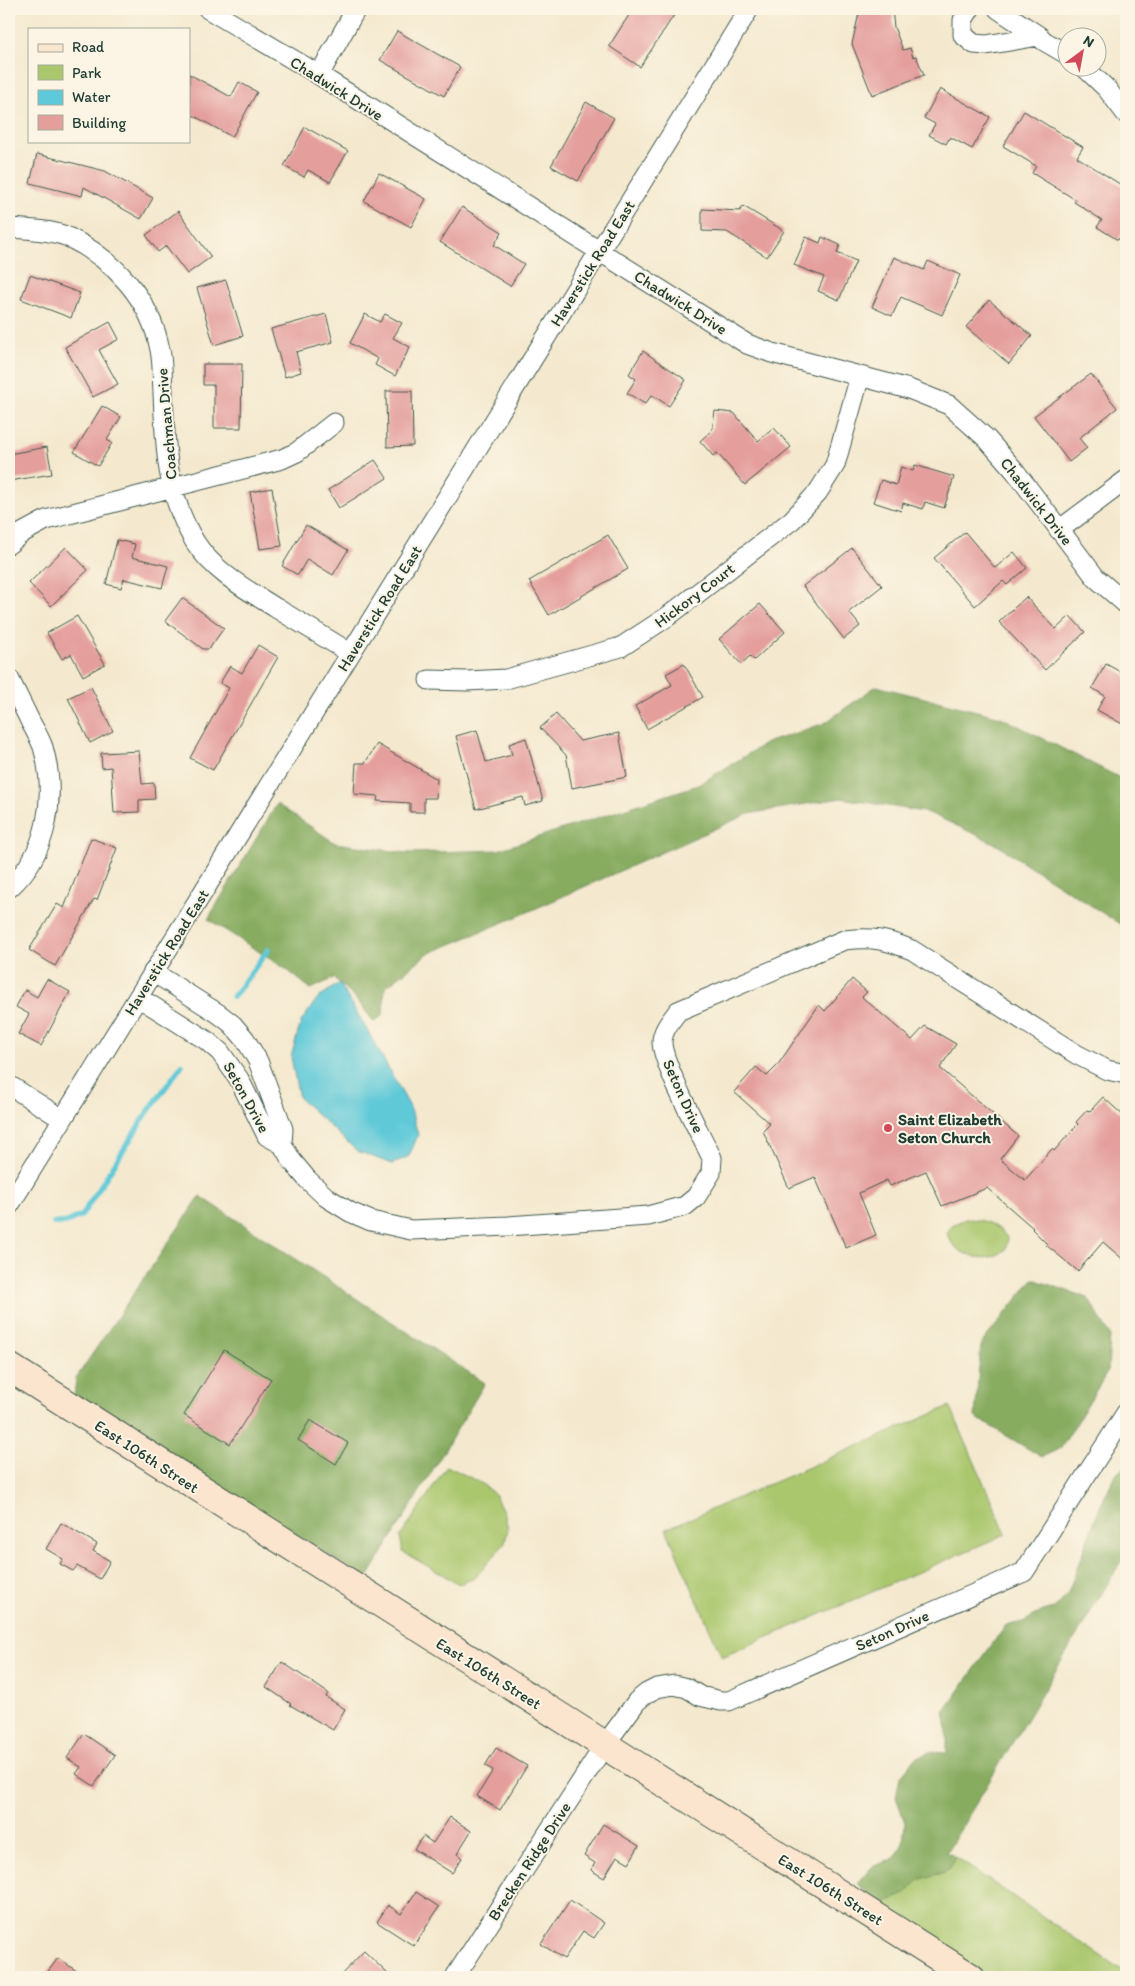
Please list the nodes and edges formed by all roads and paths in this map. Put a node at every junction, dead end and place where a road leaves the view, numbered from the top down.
1 (208, 9) edge
2 (356, 9) edge
3 (749, 9) edge
4 (970, 9) edge
5 (998, 9) edge
6 (1039, 36) junction
7 (1058, 49) edge
8 (318, 75) junction
9 (1095, 78) edge
10 (1126, 114) edge
11 (9, 228) edge
12 (600, 252) junction
13 (860, 376) junction
14 (334, 423) dead end
15 (1126, 480) edge
16 (171, 488) junction
17 (1059, 530) junction
18 (9, 544) edge
19 (1126, 604) edge
20 (350, 653) junction
21 (9, 678) edge
22 (429, 680) dead end
23 (9, 888) edge
24 (153, 972) junction
25 (138, 997) junction
26 (1126, 1074) edge
27 (9, 1085) edge
28 (62, 1118) junction
29 (282, 1144) junction
30 (9, 1206) edge
31 (9, 1367) edge
32 (1126, 1413) edge
33 (604, 1746) junction
34 (455, 1977) edge
35 (970, 1977) edge

1 - 8 street, Chadwick Drive
2 - 8 street
3 - 12 street, Haverstick Road East
4 - 6 street
5 - 6 street
6 - 7 street
8 - 12 street, Chadwick Drive
9 - 10 street
11 - 16 street, Coachman Drive
12 - 13 street, Chadwick Drive
12 - 20 street, Haverstick Road East
13 - 17 street, Chadwick Drive
13 - 22 street, Hickory Court
14 - 16 street
15 - 17 street
16 - 18 street
16 - 20 street, Coachman Drive
17 - 19 street, Chadwick Drive
20 - 24 street, Haverstick Road East
21 - 23 street
24 - 25 street, Haverstick Road East
24 - 29 street, Seton Drive
25 - 28 street, Haverstick Road East
25 - 29 street, Seton Drive
26 - 29 street, Seton Drive
27 - 28 street
28 - 30 street, Haverstick Road East
31 - 33 street, East 106th Street
32 - 33 street, Seton Drive
33 - 34 street, Brecken Ridge Drive
33 - 35 street, East 106th Street

